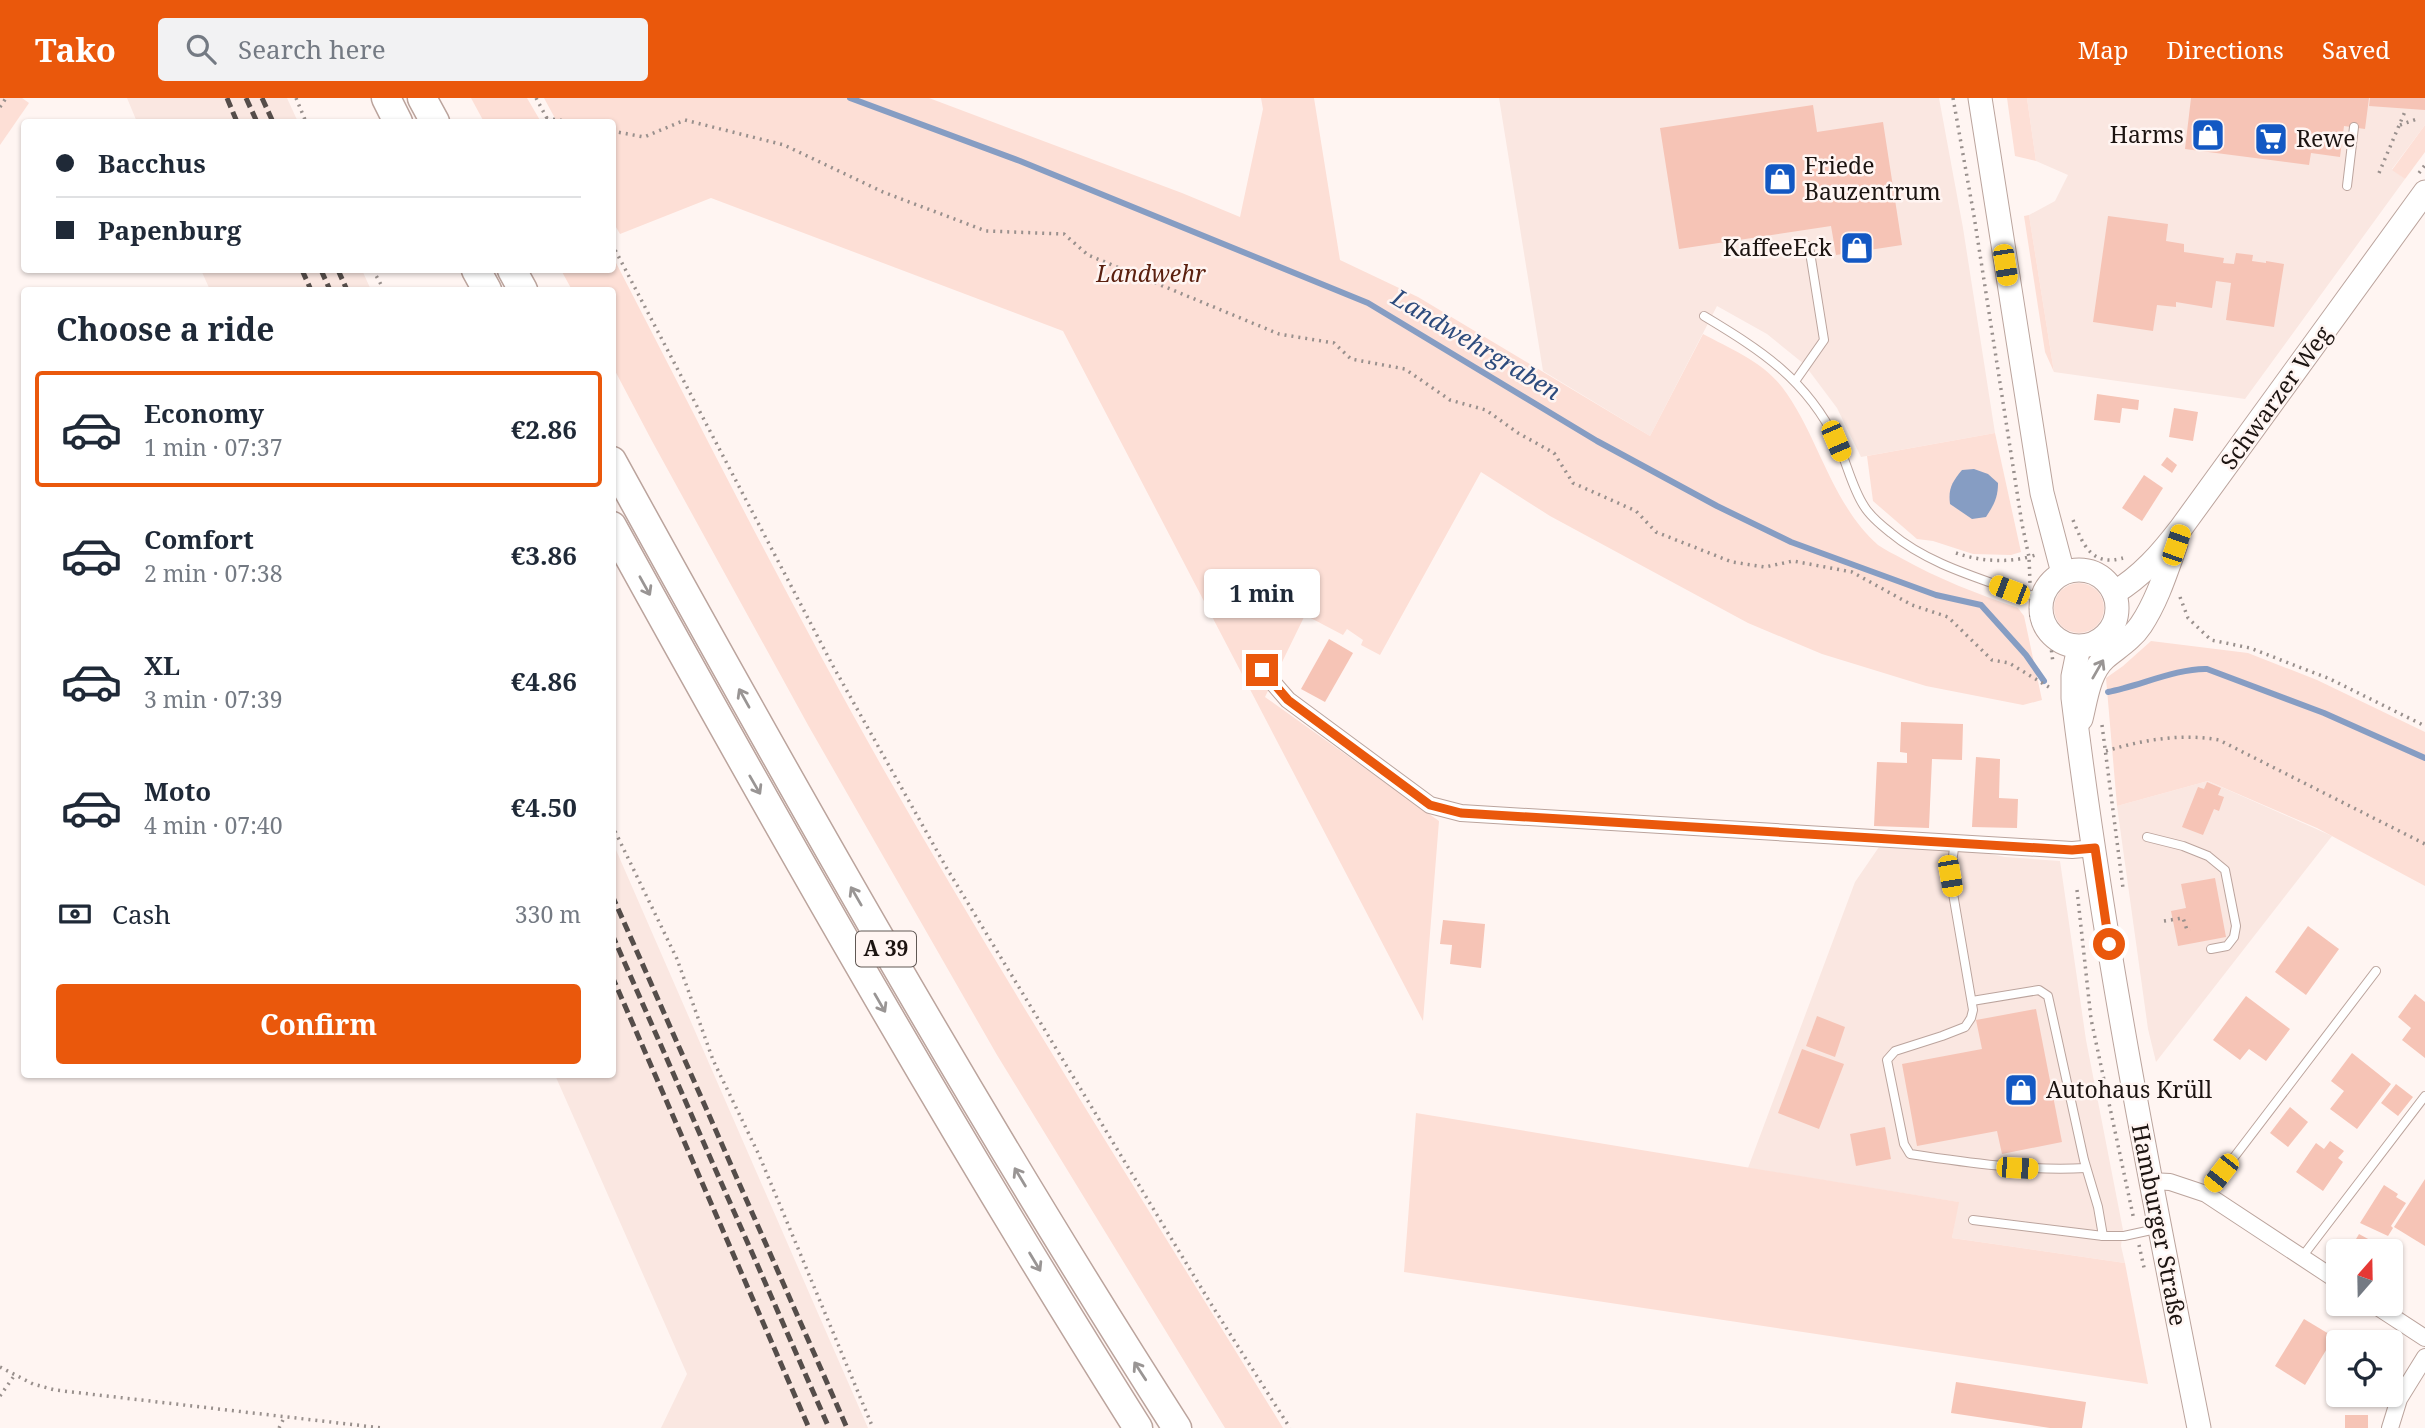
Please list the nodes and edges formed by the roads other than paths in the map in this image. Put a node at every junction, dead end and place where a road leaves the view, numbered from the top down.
1 (386, 98) edge
2 (422, 98) edge
3 (1980, 98) edge
4 (396, 119) edge
5 (433, 119) edge
6 (2354, 127) dead end
7 (2347, 186) dead end
8 (2425, 192) edge
9 (1809, 246) dead end
10 (1704, 316) dead end
11 (1796, 380) junction
12 (616, 468) edge
13 (2181, 528) junction
14 (616, 533) edge
15 (2063, 573) junction
16 (2114, 593) junction
17 (2036, 596) junction
18 (2079, 647) junction
19 (1262, 670) dead end
20 (2077, 733) junction
21 (2147, 837) dead end
22 (1955, 842) junction
23 (2095, 848) junction
24 (2211, 949) dead end
25 (2376, 971) dead end
26 (1972, 1002) junction
27 (2425, 1096) edge
28 (2086, 1168) junction
29 (2150, 1181) junction
30 (2206, 1194) junction
31 (1973, 1220) dead end
32 (2159, 1228) junction
33 (2103, 1236) junction
34 (2302, 1257) junction
35 (2326, 1273) edge
36 (2391, 1316) edge
37 (2425, 1338) edge
38 (2425, 1357) edge
39 (1138, 1428) edge
40 (1177, 1428) edge
41 (2199, 1428) edge
42 (2390, 1428) edge

1 - 4 highway
2 - 5 highway
3 - 15 main road
6 - 7 lane
8 - 13 main road, Schwarzer Weg
9 - 11 lane
10 - 11 lane
11 - 17 lane
40 -> 12 highway, A 39
13 - 16 main road, Schwarzer Weg
20 -> 13 main road
14 -> 39 highway, A 39
15 - 16 main road
15 - 17 main road
16 - 18 main road
17 - 18 main road
18 - 20 main road, Hamburger Straße
19 - 22 street
20 - 23 main road, Hamburger Straße
21 - 24 lane
22 - 23 street
22 - 26 lane
23 - 29 main road, Hamburger Straße
25 - 30 lane
26 - 28 lane
26 - 28 lane
27 - 34 lane
28 - 33 lane
29 - 30 street
29 - 32 main road, Hamburger Straße
30 - 34 street
31 - 33 lane
32 - 33 lane
32 - 41 main road, Hamburger Straße
34 - 35 street
36 - 37 street
38 - 42 street

